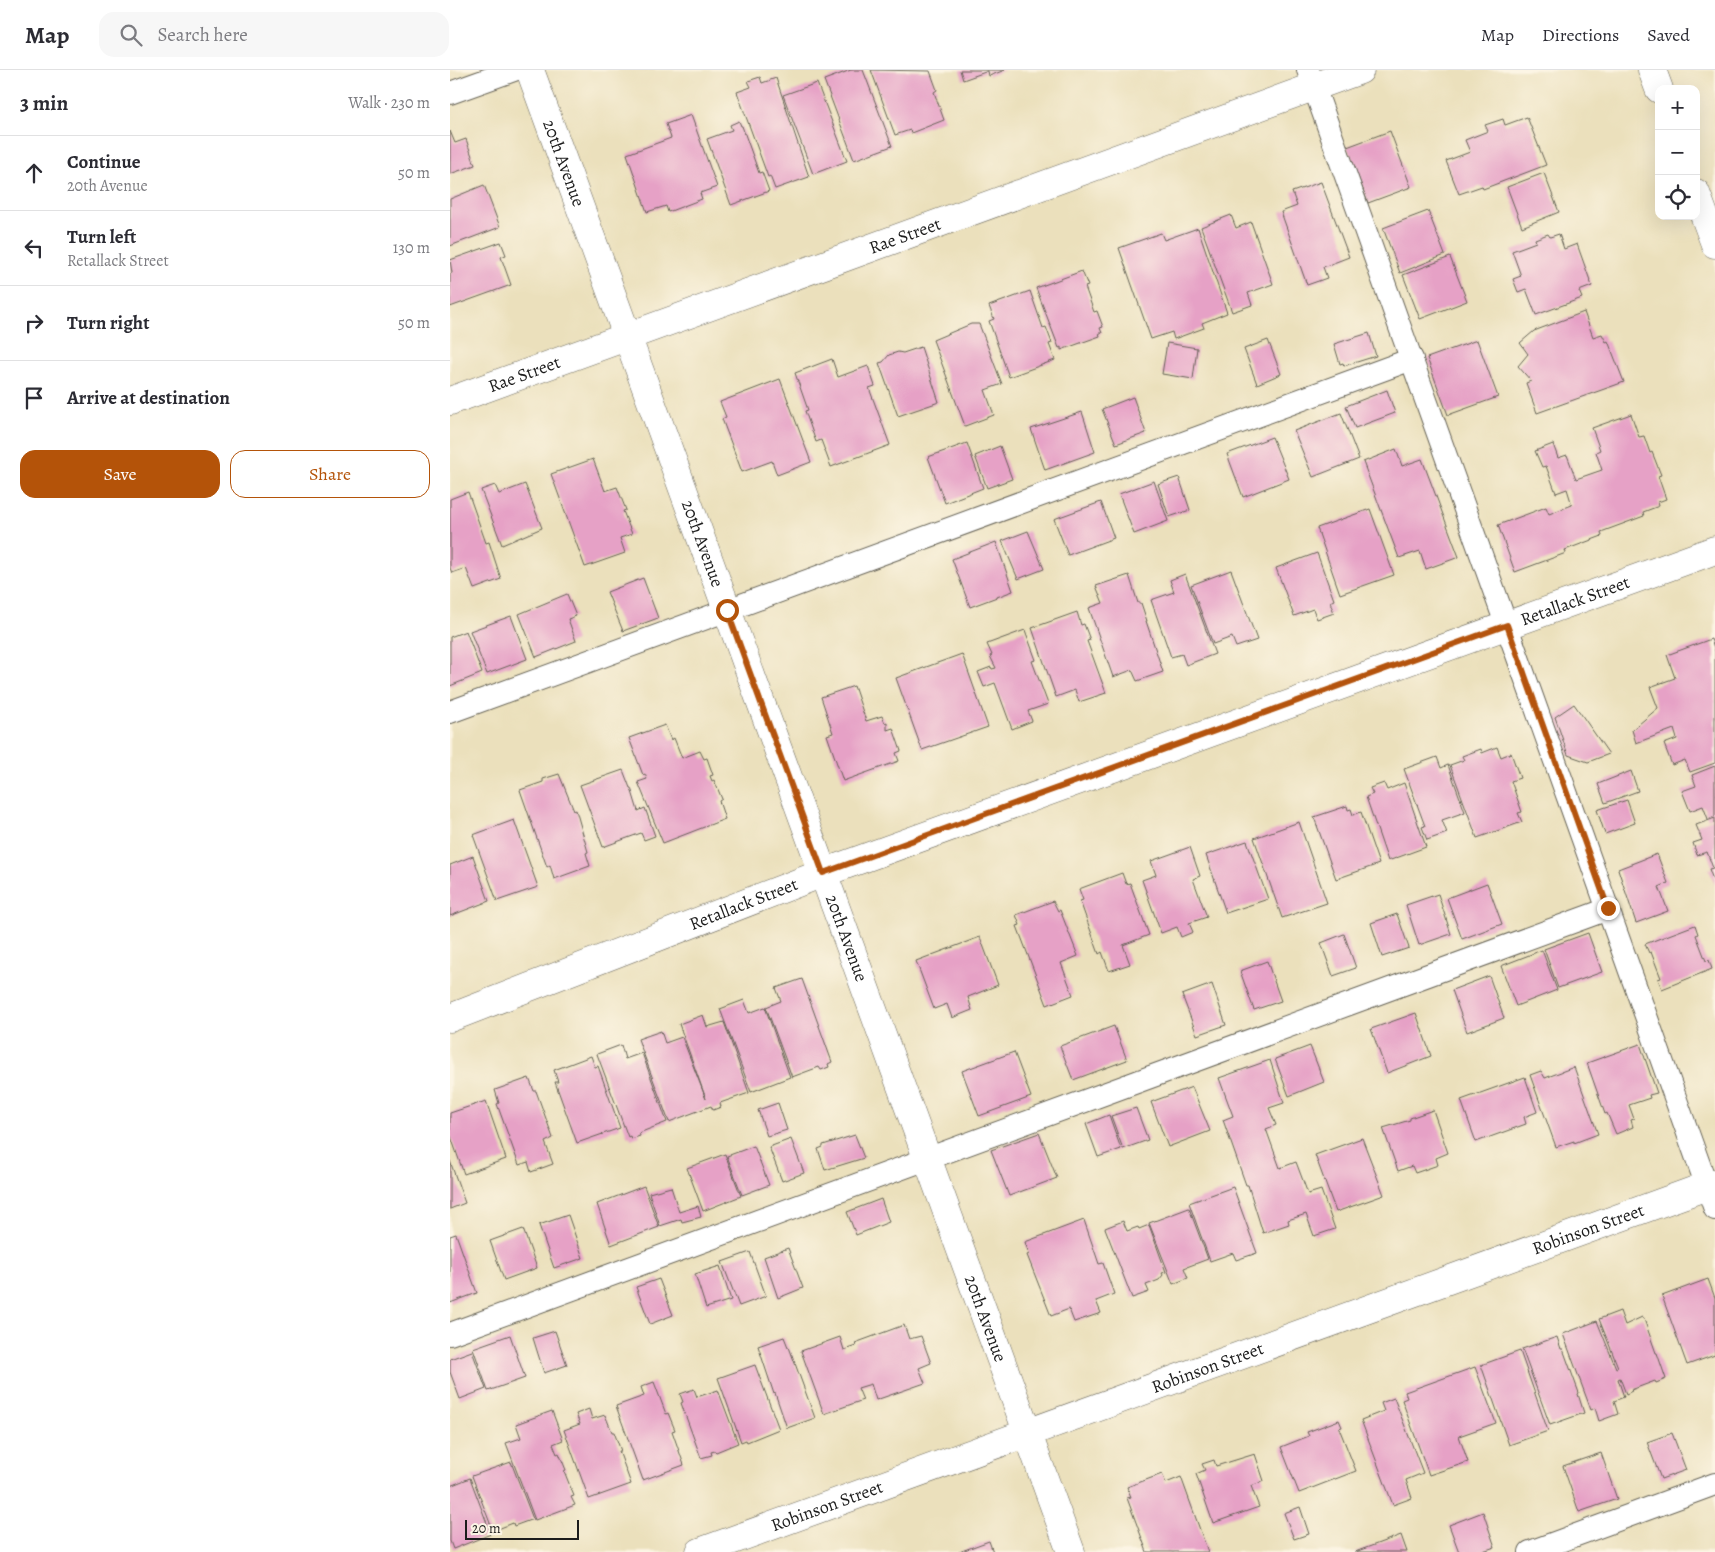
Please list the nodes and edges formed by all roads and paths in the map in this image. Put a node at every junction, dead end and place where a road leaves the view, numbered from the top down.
1 (514, 70) edge
2 (530, 70) edge
3 (1360, 70) edge
4 (1652, 70) edge
5 (1311, 78) edge
6 (1658, 85) edge
7 (450, 93) edge
8 (1700, 204) edge
9 (1715, 244) edge
10 (628, 338) junction
11 (1412, 359) junction
12 (450, 401) edge
13 (1715, 550) edge
14 (727, 610) junction
15 (1507, 625) junction
16 (450, 712) edge
17 (823, 873) junction
18 (1608, 908) junction
19 (450, 1018) edge
20 (927, 1158) junction
21 (1712, 1192) edge
22 (450, 1334) edge
23 (1028, 1433) junction
24 (1715, 1484) edge
25 (700, 1552) edge
26 (1071, 1552) edge
27 (1530, 1552) edge

1 - 7 lane
2 - 10 street, 20th Avenue
3 - 5 street, Rae Street
4 - 6 street
5 - 10 street, Rae Street
5 - 11 lane
8 - 9 street
10 - 12 street, Rae Street
10 - 14 street, 20th Avenue
11 - 14 lane
11 - 15 lane
13 - 15 street, Retallack Street
14 - 16 lane
14 - 17 street, 20th Avenue
15 - 17 street, Retallack Street
15 - 18 lane
17 - 19 street, Retallack Street
17 - 20 street, 20th Avenue
18 - 20 lane
18 - 21 lane
20 - 22 lane
20 - 23 street, 20th Avenue
21 - 23 street, Robinson Street
23 - 25 street, Robinson Street
23 - 26 street, 20th Avenue
24 - 27 lane

